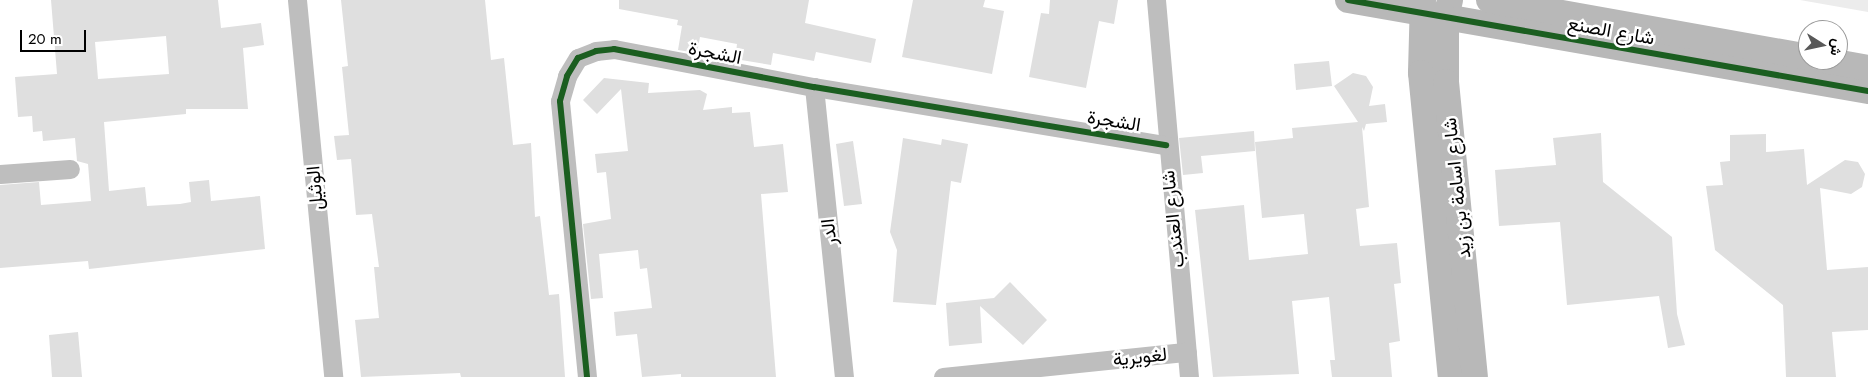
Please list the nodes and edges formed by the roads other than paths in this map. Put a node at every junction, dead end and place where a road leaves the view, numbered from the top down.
1 (297, 0) edge
2 (1156, 0) edge
3 (1348, 0) edge
4 (1489, 0) edge
5 (1422, 6) edge
6 (1449, 9) edge
7 (1798, 55) edge
8 (1848, 64) edge
9 (1868, 68) edge
10 (814, 87) junction
11 (1868, 91) edge
12 (1166, 145) junction
13 (70, 169) dead end
14 (0, 174) edge
15 (1187, 352) junction
16 (332, 377) edge
17 (587, 377) edge
18 (844, 377) edge
19 (944, 377) edge
20 (1189, 377) edge
21 (1450, 377) edge
22 (1475, 377) edge

1 - 16 street, الوثيل
2 - 12 street, شارع العندب
3 - 5 street, شارع الصنع
4 - 7 street, شارع الصنع
5 - 6 street, شارع الصنع
5 - 21 street, شارع اسامة بن زيد
6 - 11 street, شارع الصنع
6 - 22 street, شارع اسامة بن زيد
8 - 9 street
10 - 12 street, الشجرة
10 - 17 street, الشجرة
10 - 18 street, الدر
12 - 15 street, شارع العندب
13 - 14 street
15 - 19 street, لغويرية
15 - 20 street, شارع العندب

